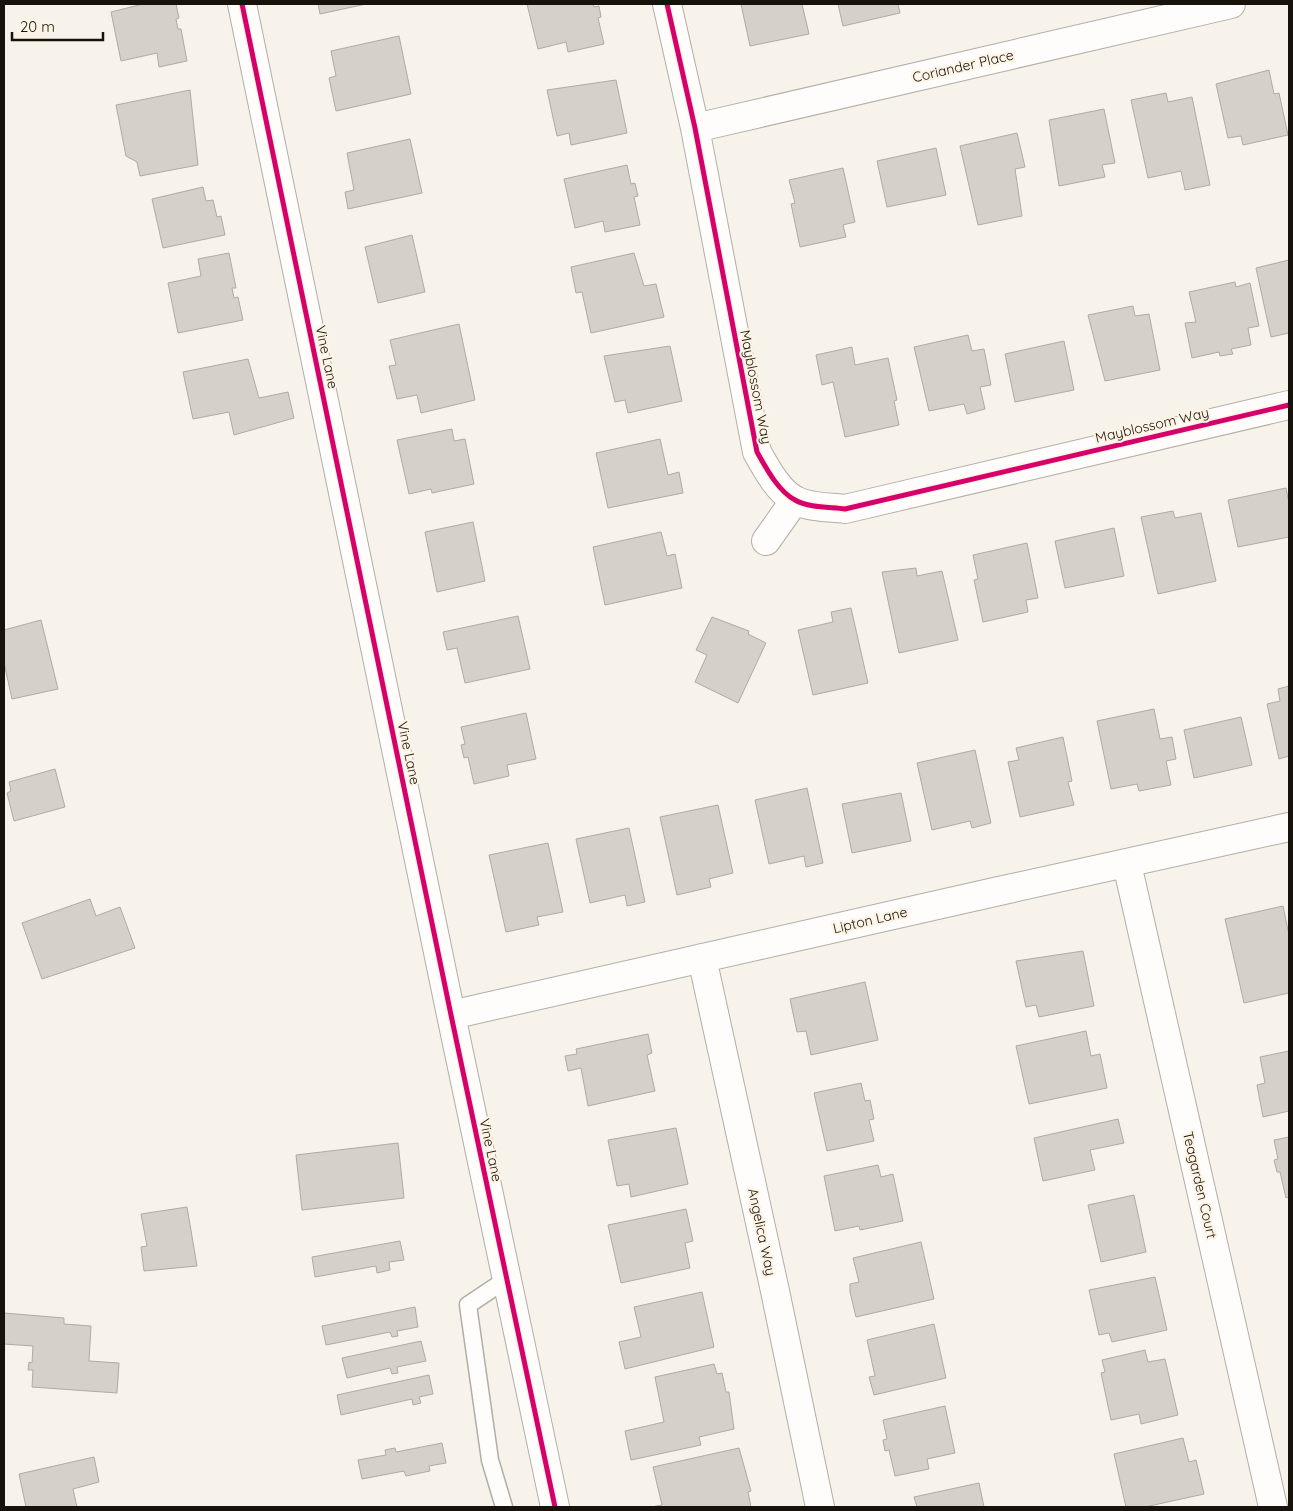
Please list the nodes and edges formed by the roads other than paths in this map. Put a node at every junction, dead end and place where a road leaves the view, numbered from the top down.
1 (242, 4) edge
2 (667, 4) edge
3 (1231, 4) edge
4 (695, 128) junction
5 (1289, 405) edge
6 (795, 500) junction
7 (766, 541) dead end
8 (1289, 827) edge
9 (1127, 864) junction
10 (702, 958) junction
11 (451, 1015) junction
12 (507, 1279) junction
13 (504, 1507) edge
14 (555, 1507) edge
15 (820, 1507) edge
16 (1272, 1507) edge

1 - 11 street, Vine Lane
2 - 4 street, Mayblossom Way
3 - 4 street, Coriander Place
4 - 6 street, Mayblossom Way
5 - 6 street, Mayblossom Way
6 - 7 street
8 - 9 street, Lipton Lane
9 - 10 street, Lipton Lane
9 - 16 street, Teagarden Court
10 - 11 street, Lipton Lane
10 - 15 street, Angelica Way
11 - 12 street, Vine Lane
12 - 13 lane
12 - 14 street, Vine Lane

